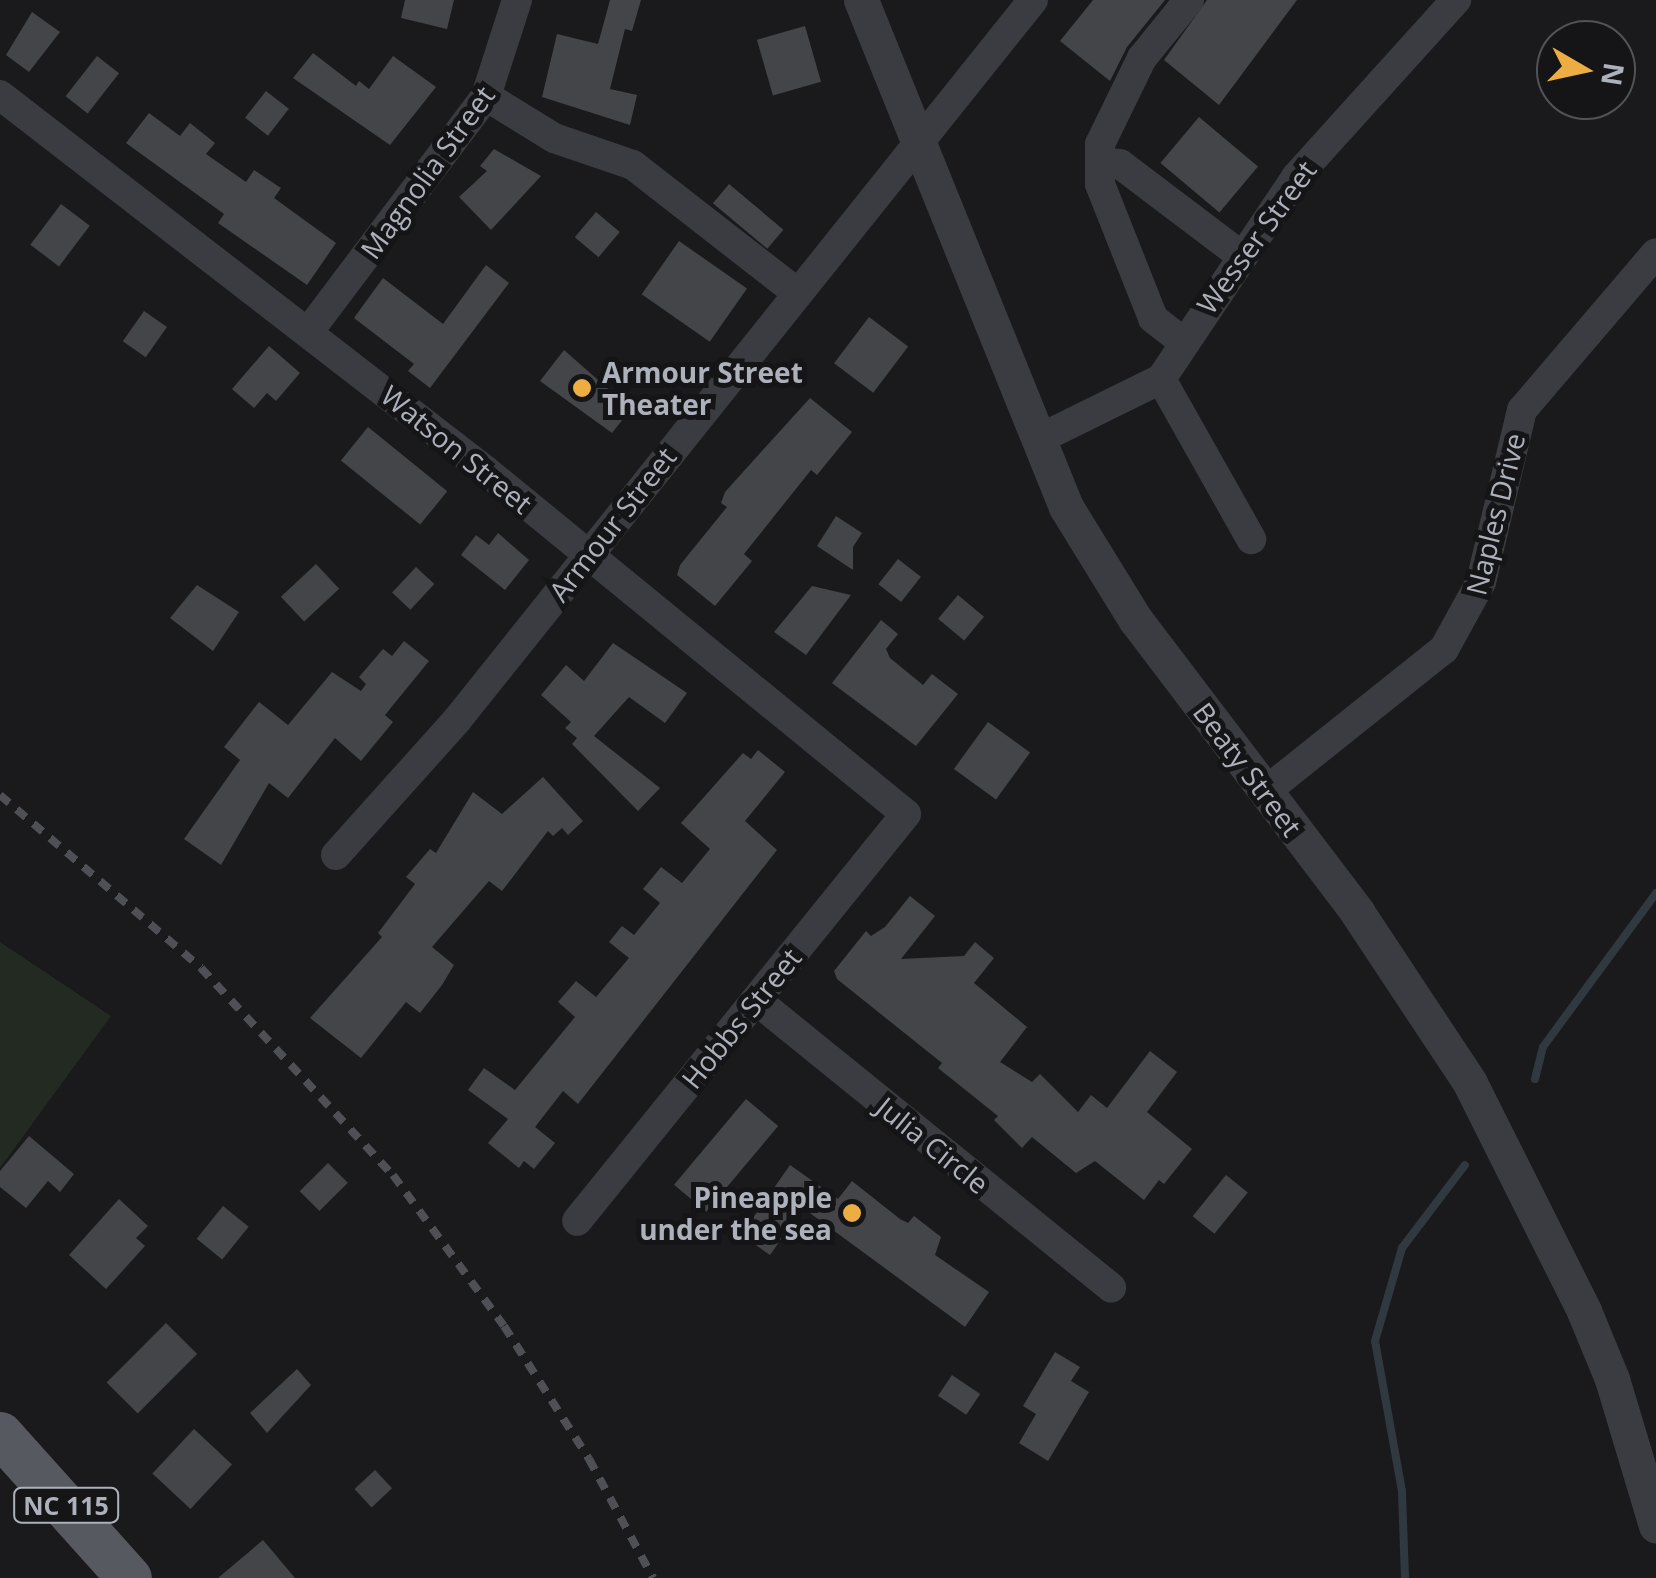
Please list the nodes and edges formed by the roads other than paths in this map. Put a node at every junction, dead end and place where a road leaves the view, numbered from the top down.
1 (517, 0) edge
2 (861, 0) edge
3 (1033, 0) edge
4 (1189, 0) edge
5 (1456, 0) edge
6 (0, 95) edge
7 (486, 96) junction
8 (918, 147) junction
9 (1100, 162) junction
10 (1656, 253) edge
11 (1239, 254) junction
12 (796, 292) junction
13 (309, 331) junction
14 (1182, 341) junction
15 (1162, 379) junction
16 (1037, 440) junction
17 (1251, 539) dead end
18 (588, 554) junction
19 (1266, 791) junction
20 (906, 814) joint
21 (336, 855) dead end
22 (756, 1000) junction
23 (577, 1222) dead end
24 (1111, 1287) dead end
25 (0, 1434) edge
26 (1656, 1526) edge
27 (130, 1578) edge

1 - 7 street, Magnolia Street
2 - 8 street, Beaty Street
3 - 8 street, Armour Street
4 - 9 street
5 - 11 street, Wesser Street
6 - 13 street, Watson Street
7 - 12 street
7 - 13 street, Magnolia Street
8 - 12 street, Armour Street
8 - 16 street, Beaty Street
9 - 11 street
9 - 14 street
10 - 19 street, Naples Drive
11 - 14 street, Wesser Street
12 - 18 street, Armour Street
13 - 18 street, Watson Street
14 - 15 street, Wesser Street
15 - 16 street
15 - 17 street
16 - 19 street, Beaty Street
18 - 20 street, Watson Street
18 - 21 street, Armour Street
19 - 26 street, Beaty Street
20 - 22 street, Hobbs Street
22 - 23 street, Hobbs Street
22 - 24 street, Julia Circle
25 - 27 main road, NC 115

